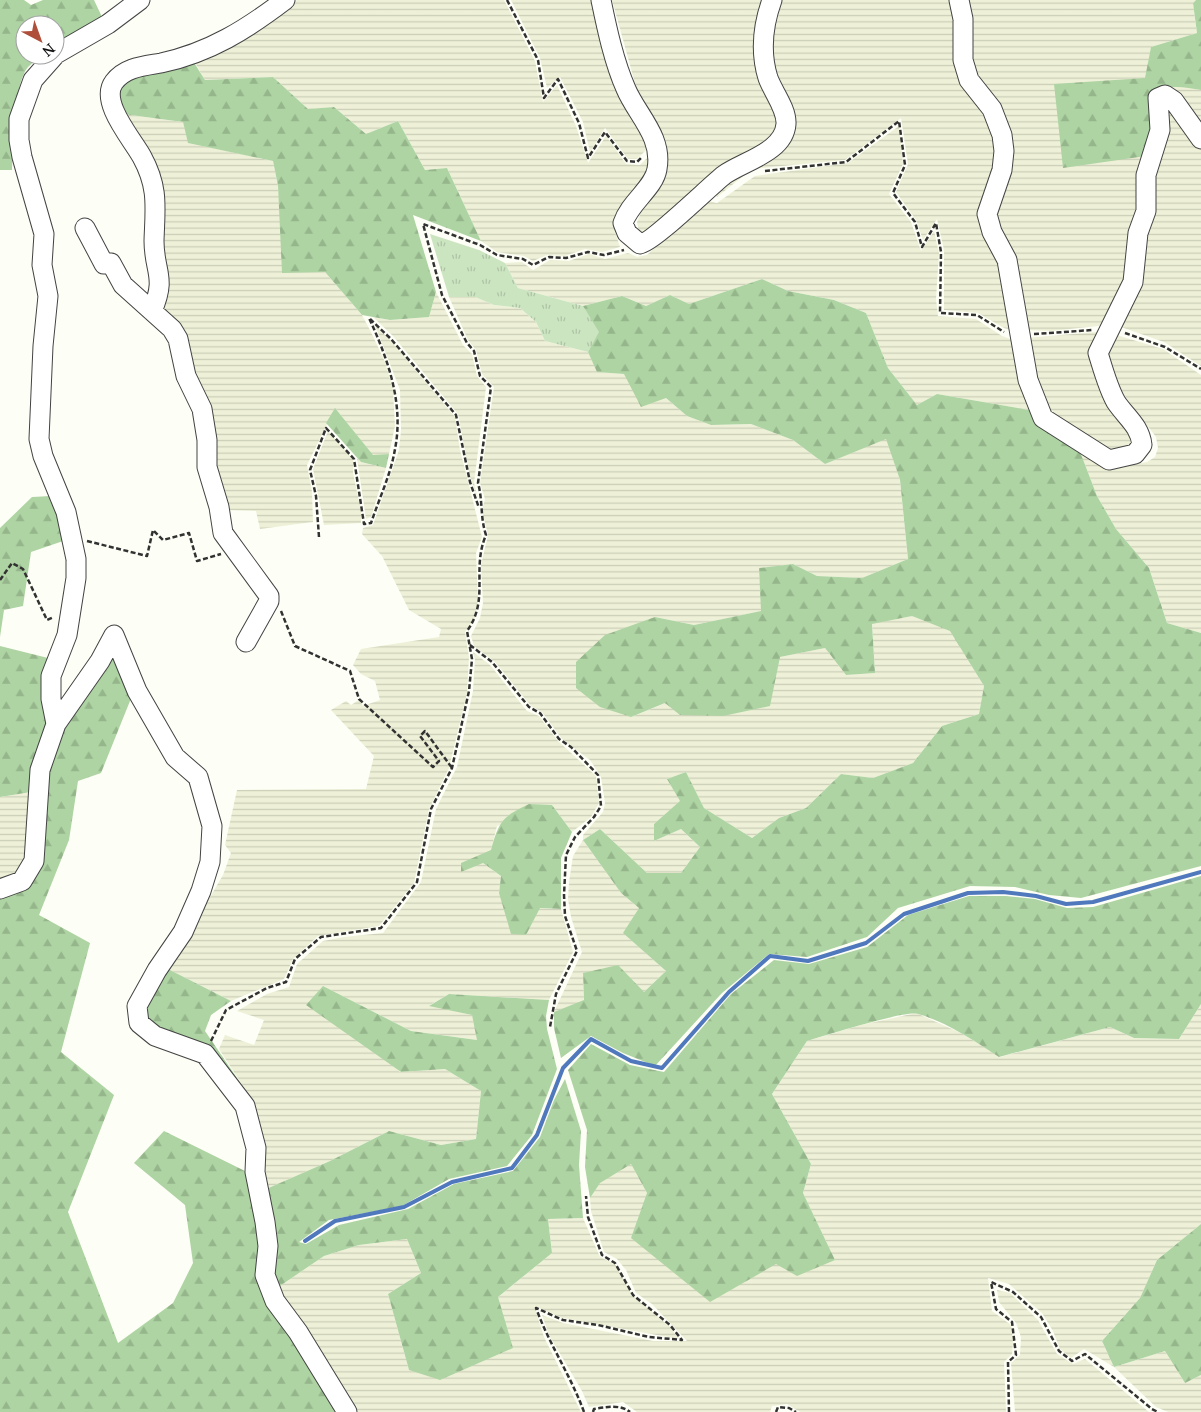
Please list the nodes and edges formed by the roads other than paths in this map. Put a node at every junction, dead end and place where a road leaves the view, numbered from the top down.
1 (140, 0) edge
2 (285, 0) edge
3 (602, 0) edge
4 (772, 0) edge
5 (959, 0) edge
6 (1201, 139) edge
7 (85, 228) dead end
8 (152, 311) junction
9 (246, 642) dead end
10 (56, 724) junction
11 (0, 889) edge
12 (347, 1412) edge

1 - 10 street
2 - 8 street
3 - 4 street
5 - 6 street
7 - 8 street
8 - 9 street
10 - 11 street
10 - 12 street

